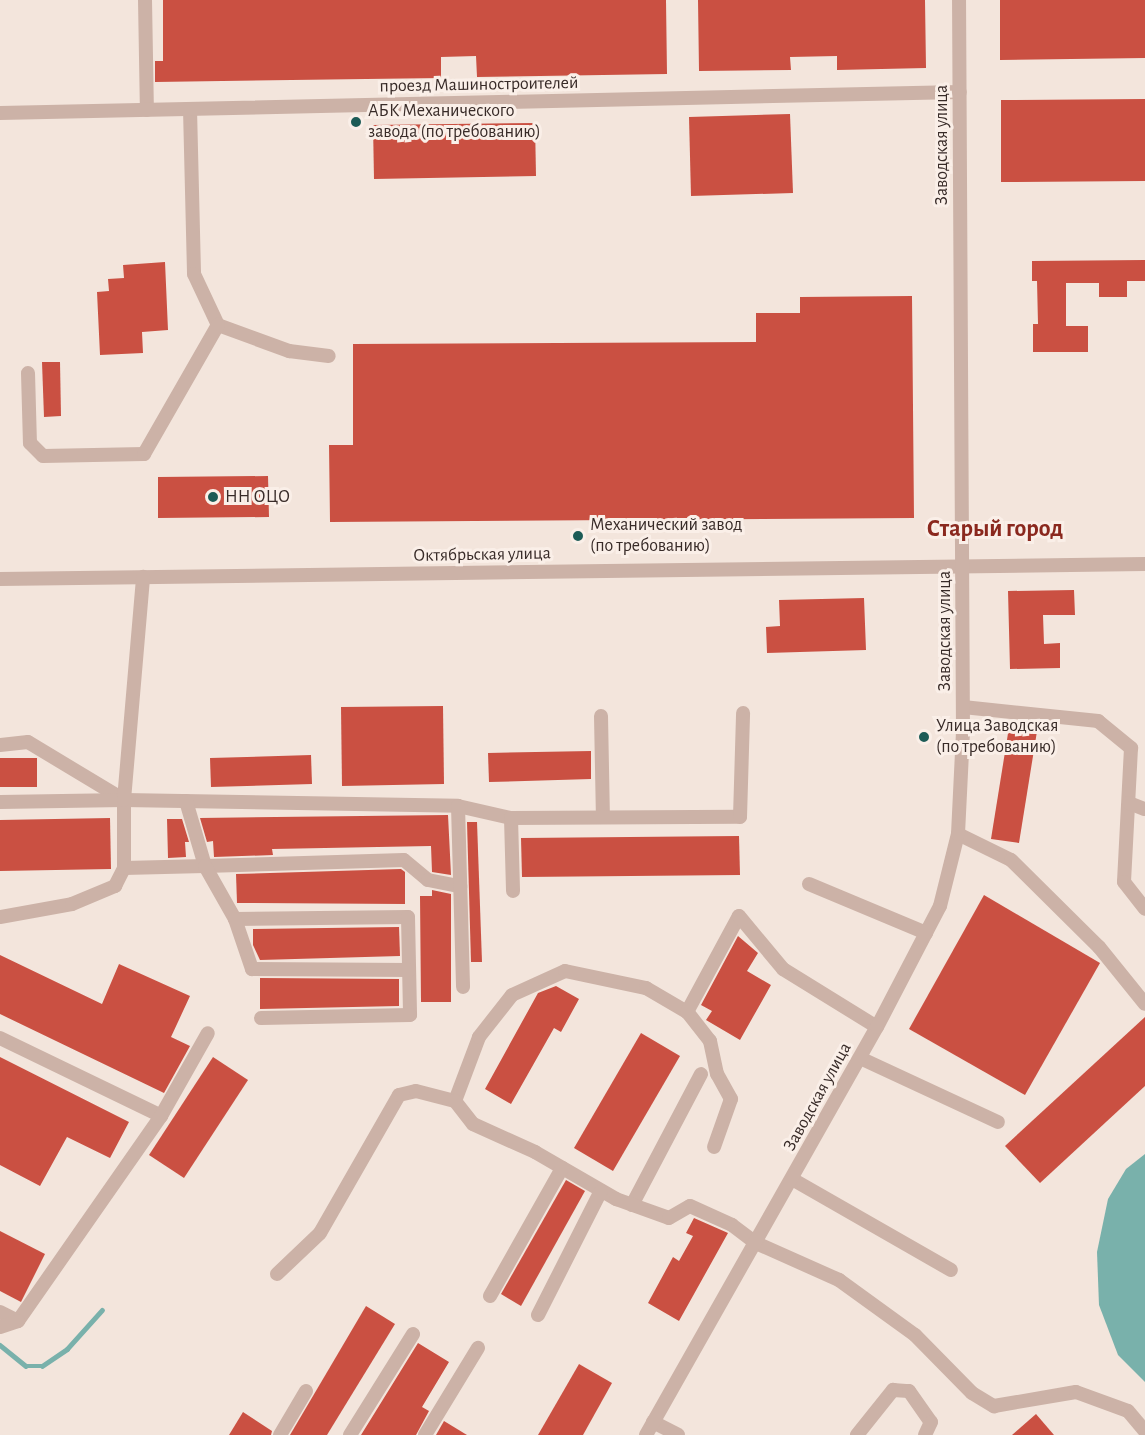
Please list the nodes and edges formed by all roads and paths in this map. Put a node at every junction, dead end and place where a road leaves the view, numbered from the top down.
1 (145, 0) edge
2 (959, 0) edge
3 (960, 92) junction
4 (190, 109) junction
5 (147, 110) junction
6 (0, 113) edge
7 (218, 326) junction
8 (329, 356) dead end
9 (28, 373) dead end
10 (1145, 564) edge
11 (962, 566) junction
12 (143, 577) junction
13 (0, 579) edge
14 (963, 707) junction
15 (743, 713) dead end
16 (601, 716) dead end
17 (0, 745) edge
18 (124, 800) junction
19 (186, 801) junction
20 (0, 802) edge
21 (1129, 803) junction
22 (458, 806) junction
23 (1145, 809) edge
24 (603, 817) junction
25 (511, 818) junction
26 (958, 834) junction
27 (205, 866) junction
28 (124, 868) junction
29 (809, 884) dead end
30 (460, 886) junction
31 (513, 891) dead end
32 (1145, 909) edge
33 (0, 917) edge
34 (235, 919) junction
35 (926, 933) junction
36 (409, 970) junction
37 (463, 987) dead end
38 (1145, 1004) edge
39 (687, 1012) junction
40 (261, 1018) dead end
41 (877, 1027) junction
42 (208, 1033) dead end
43 (0, 1038) edge
44 (860, 1058) junction
45 (701, 1074) dead end
46 (455, 1101) junction
47 (161, 1116) junction
48 (998, 1122) dead end
49 (714, 1147) dead end
50 (562, 1168) junction
51 (792, 1179) junction
52 (602, 1191) junction
53 (632, 1205) junction
54 (756, 1243) junction
55 (951, 1270) dead end
56 (277, 1274) dead end
57 (490, 1296) dead end
58 (0, 1312) edge
59 (538, 1315) dead end
60 (18, 1321) junction
61 (0, 1327) edge
62 (413, 1334) dead end
63 (478, 1348) dead end
64 (306, 1391) dead end
65 (653, 1422) junction
66 (1145, 1431) edge
67 (280, 1435) edge
68 (350, 1435) edge
69 (425, 1435) edge
70 (646, 1435) edge
71 (678, 1435) edge
72 (857, 1435) edge
73 (925, 1435) edge

1 - 5 street
2 - 3 street, Заводская улица
3 - 4 street, проезд Машиностроителей
3 - 11 street, Заводская улица
4 - 5 street, проезд Машиностроителей
4 - 7 street
5 - 6 street, проезд Машиностроителей
7 - 8 street
7 - 9 street
10 - 11 street, Октябрьская улица
11 - 12 street, Октябрьская улица
11 - 14 street, Заводская улица
12 - 13 street, Октябрьская улица
12 - 18 street
14 - 21 street
14 - 26 street, Заводская улица
15 - 24 street
16 - 24 street
17 - 18 street
18 - 19 street
18 - 20 street
18 - 28 street
19 - 22 street
19 - 27 street
21 - 23 street
21 - 32 street
22 - 25 street
22 - 30 street
24 - 25 street
25 - 31 street
26 - 35 street, Заводская улица
26 - 38 street
27 - 28 street
27 - 30 street
27 - 34 street
28 - 33 street
29 - 35 street
30 - 37 street
34 - 36 street
34 - 36 street
35 - 41 street, Заводская улица
36 - 40 street
39 - 41 street
39 - 46 street
39 - 49 street
41 - 44 street, Заводская улица
42 - 47 street
43 - 47 street
44 - 48 street
44 - 51 street, Заводская улица
45 - 53 street
46 - 50 street
46 - 56 street
47 - 60 street
50 - 52 street
50 - 57 street
51 - 54 street, Заводская улица
51 - 55 street
52 - 53 street
52 - 59 street
53 - 54 street
54 - 65 street, Заводская улица
54 - 66 street
58 - 60 street
60 - 61 street
62 - 68 street
63 - 69 street
64 - 67 street
65 - 70 street, Заводская улица
65 - 71 street
72 - 73 street

